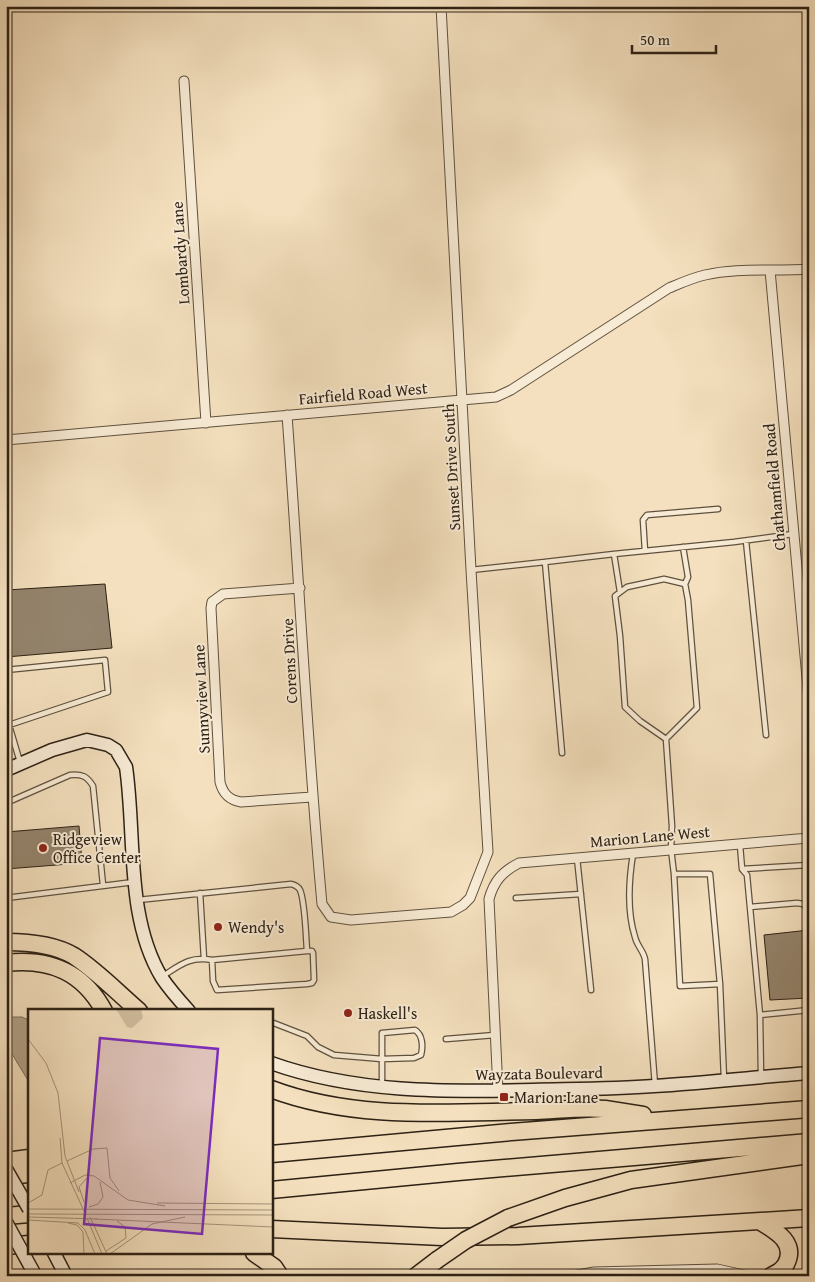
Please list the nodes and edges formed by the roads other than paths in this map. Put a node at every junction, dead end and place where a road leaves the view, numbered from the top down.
1 (441, 6) edge
2 (184, 81) dead end
3 (809, 269) edge
4 (770, 270) junction
5 (463, 400) junction
6 (287, 415) junction
7 (206, 422) junction
8 (6, 440) edge
9 (718, 509) dead end
10 (793, 534) junction
11 (746, 541) junction
12 (683, 547) junction
13 (645, 551) junction
14 (614, 554) junction
15 (545, 562) junction
16 (471, 570) junction
17 (685, 584) junction
18 (300, 588) junction
19 (620, 592) junction
20 (6, 670) edge
21 (6, 698) edge
22 (809, 700) edge
23 (8, 726) edge
24 (766, 735) dead end
25 (666, 739) junction
26 (562, 753) dead end
27 (20, 763) junction
28 (6, 770) edge
29 (312, 797) junction
30 (6, 803) edge
31 (809, 838) edge
32 (740, 843) junction
33 (671, 849) junction
34 (634, 852) junction
35 (577, 858) junction
36 (809, 865) edge
37 (742, 869) junction
38 (674, 874) junction
39 (135, 882) junction
40 (103, 885) junction
41 (200, 893) junction
42 (581, 894) junction
43 (6, 898) edge
44 (516, 898) dead end
45 (137, 900) junction
46 (322, 904) joint
47 (750, 907) junction
48 (809, 909) edge
49 (6, 942) edge
50 (307, 951) junction
51 (204, 959) junction
52 (212, 960) junction
53 (6, 963) edge
54 (162, 977) junction
55 (720, 984) junction
56 (591, 990) dead end
57 (103, 1009) edge
58 (137, 1009) edge
59 (187, 1009) edge
60 (809, 1010) edge
61 (760, 1015) junction
62 (272, 1022) edge
63 (495, 1035) junction
64 (446, 1039) dead end
65 (382, 1059) junction
66 (272, 1063) edge
67 (809, 1073) edge
68 (761, 1077) junction
69 (724, 1080) junction
70 (655, 1086) junction
71 (382, 1088) junction
72 (272, 1089) edge
73 (498, 1091) junction
74 (809, 1109) edge
75 (670, 1119) junction
76 (809, 1142) edge
77 (272, 1154) edge
78 (809, 1154) edge
79 (28, 1158) edge
80 (6, 1162) edge
81 (6, 1169) edge
82 (28, 1174) edge
83 (6, 1176) edge
84 (272, 1190) edge
85 (28, 1207) edge
86 (28, 1214) edge
87 (6, 1216) edge
88 (809, 1218) edge
89 (6, 1222) edge
90 (761, 1222) junction
91 (272, 1229) edge
92 (28, 1244) edge
93 (6, 1246) edge
94 (55, 1254) edge
95 (255, 1254) edge
96 (698, 1270) junction
97 (65, 1273) edge
98 (35, 1274) edge
99 (594, 1274) edge
100 (280, 1276) edge
101 (416, 1276) edge
102 (572, 1276) edge
103 (710, 1276) edge
104 (749, 1276) edge
105 (771, 1276) edge

1 - 5 street, Sunset Drive South
2 - 7 street, Lombardy Lane
3 - 4 street, Fairfield Road West
4 - 5 street, Fairfield Road West
4 - 10 street, Chathamfield Road
5 - 6 street, Fairfield Road West
5 - 16 street, Sunset Drive South
6 - 7 street, Fairfield Road West
6 - 18 street, Corens Drive
7 - 8 street, Fairfield Road West
9 - 13 lane
10 - 11 lane
10 - 22 street, Chathamfield Road
11 - 12 lane
11 - 24 lane
12 - 13 lane
12 - 17 lane
13 - 14 lane
14 - 15 lane
14 - 19 lane
15 - 16 lane
15 - 26 lane
16 - 46 street, Sunset Drive South
17 - 19 lane
17 - 25 lane
18 - 29 street, Corens Drive
18 - 29 street, Sunnyview Lane
19 - 25 lane
20 - 23 lane
21 - 23 lane
23 - 27 lane
25 - 33 lane
27 - 28 street
27 - 39 street
29 - 46 street, Corens Drive
30 - 40 lane
31 - 32 street, Marion Lane West
32 - 33 street, Marion Lane West
32 - 37 lane
33 - 34 street, Marion Lane West
33 - 38 lane
34 - 35 street, Marion Lane West
34 - 70 lane
35 - 42 lane
35 - 63 street, Marion Lane West
36 - 37 lane
37 - 47 lane
38 - 55 lane
38 - 55 lane
39 - 40 lane
39 - 45 street
40 - 43 lane
41 - 45 lane
41 - 50 lane
41 - 51 lane
42 - 44 lane
42 - 56 lane
45 - 54 street
47 - 48 lane
47 - 61 lane
49 - 58 highway
50 - 52 lane
50 - 52 lane
51 - 52 lane
51 - 54 lane
53 - 57 highway
54 - 59 street
55 - 69 lane
60 - 61 lane
61 - 68 lane
62 - 65 lane
63 - 64 lane
63 - 73 street
65 - 65 lane
65 - 71 lane
66 - 71 street, Wayzata Boulevard
67 - 68 street, Wayzata Boulevard
68 - 69 street, Wayzata Boulevard
69 - 70 street, Wayzata Boulevard
70 - 73 street, Wayzata Boulevard
71 - 73 street, Wayzata Boulevard
72 - 75 highway
74 - 75 highway
75 - 77 highway
76 - 84 highway
78 - 101 highway, bridge
79 - 80 highway
81 - 85 street, bridge
82 - 83 highway
86 - 87 highway
88 - 90 highway
89 - 98 street, bridge
90 - 91 highway
90 - 105 highway
92 - 93 highway
94 - 97 street
95 - 100 highway
96 - 99 street
96 - 103 street
96 - 104 street
99 - 102 street

